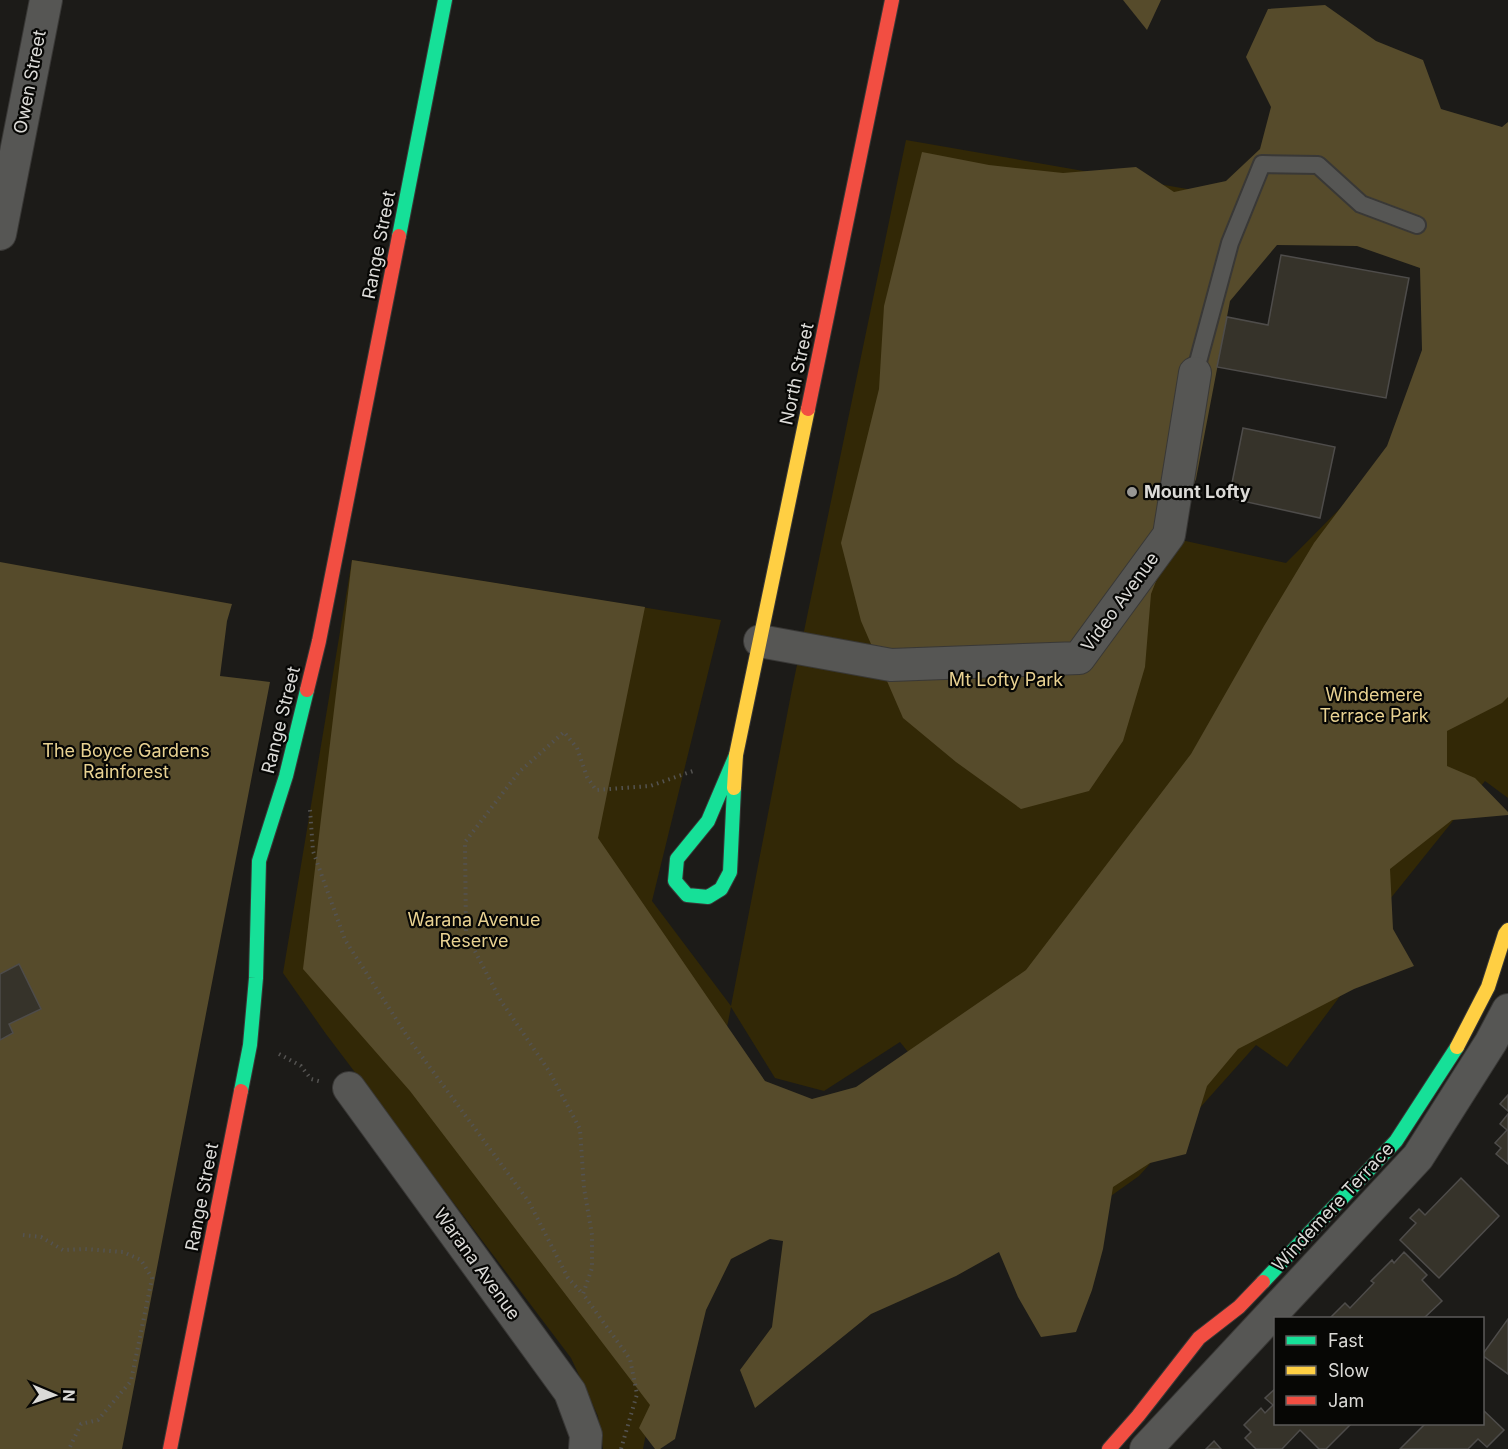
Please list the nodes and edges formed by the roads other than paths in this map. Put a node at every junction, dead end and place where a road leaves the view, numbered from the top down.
1 (46, 0) edge
2 (445, 0) edge
3 (892, 0) edge
4 (1417, 225) dead end
5 (0, 234) edge
6 (1195, 373) joint
7 (760, 640) junction
8 (736, 755) junction
9 (1508, 930) edge
10 (1508, 1010) edge
11 (349, 1088) road end
12 (170, 1449) edge
13 (585, 1449) edge
14 (1109, 1449) edge
15 (1146, 1449) edge

1 - 5 street, Owen Street
2 - 12 street, Range Street
3 - 7 street, North Street
4 - 6 lane
6 - 7 street, Video Avenue
7 - 8 street, North Street
8 - 8 street
9 - 14 street, Windemere Terrace
10 - 15 street, Windemere Terrace
11 - 13 street, Warana Avenue

